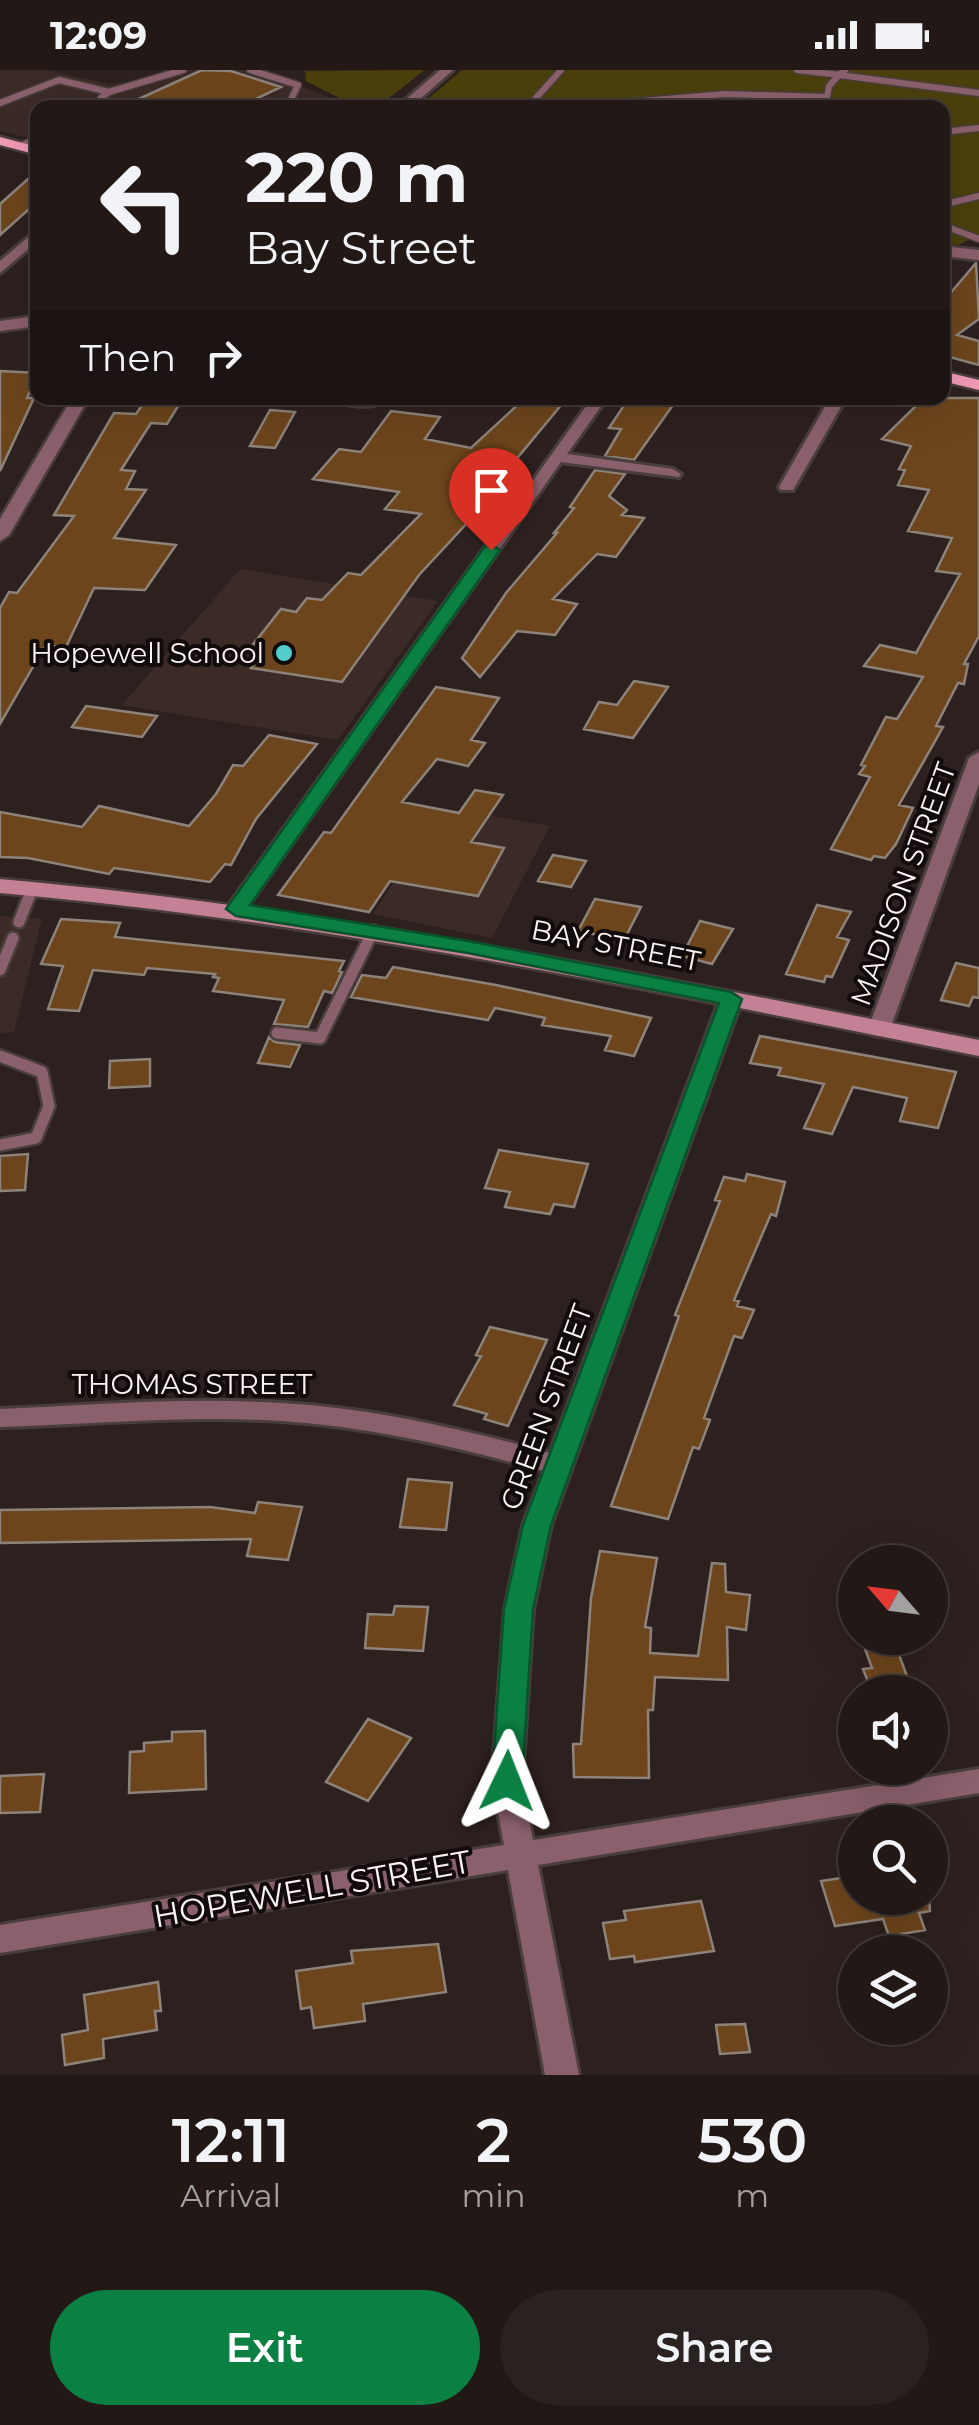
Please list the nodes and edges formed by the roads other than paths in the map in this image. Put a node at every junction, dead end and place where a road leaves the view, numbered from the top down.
1 (182, 70) edge
2 (250, 70) edge
3 (447, 70) edge
4 (561, 70) edge
5 (798, 70) edge
6 (844, 72) edge
7 (109, 92) junction
8 (979, 92) edge
9 (827, 97) junction
10 (102, 100) edge
11 (291, 100) edge
12 (411, 100) edge
13 (534, 100) edge
14 (647, 100) edge
15 (825, 100) edge
16 (0, 103) edge
17 (979, 128) edge
18 (950, 131) edge
19 (0, 142) edge
20 (30, 142) edge
21 (20, 146) junction
22 (30, 149) edge
23 (979, 196) edge
24 (950, 202) edge
25 (950, 228) edge
26 (979, 239) edge
27 (30, 241) edge
28 (979, 254) edge
29 (950, 255) edge
30 (0, 269) edge
31 (30, 322) edge
32 (0, 326) edge
33 (950, 378) edge
34 (979, 385) edge
35 (75, 405) edge
36 (594, 405) edge
37 (834, 405) edge
38 (556, 457) junction
39 (673, 474) dead end
40 (787, 487) dead end
41 (6, 511) edge
42 (0, 536) edge
43 (979, 758) edge
44 (0, 886) edge
45 (32, 889) junction
46 (236, 909) junction
47 (19, 922) dead end
48 (373, 931) junction
49 (13, 938) dead end
50 (0, 970) edge
51 (731, 999) junction
52 (879, 1029) junction
53 (276, 1032) dead end
54 (979, 1048) edge
55 (0, 1056) edge
56 (0, 1145) edge
57 (0, 1418) edge
58 (559, 1465) junction
59 (979, 1781) edge
60 (518, 1854) junction
61 (0, 1939) edge
62 (562, 2075) edge

1 - 7 lane
2 - 11 lane
3 - 12 street
4 - 13 lane
5 - 6 lane
6 - 8 lane
6 - 9 lane
7 - 10 lane
7 - 16 lane
9 - 14 lane
9 - 15 lane
17 - 18 lane
19 - 21 main road
20 - 21 lane
21 - 22 main road
23 - 24 lane
25 - 26 lane
27 - 30 street
28 - 29 street
31 - 32 street
33 - 34 main road
35 - 41 street
36 - 38 street
37 - 40 street
38 - 39 street
38 - 46 street
41 - 42 street
43 - 52 street, MADISON STREET
44 - 45 main road, BAY STREET
45 - 46 main road, BAY STREET
45 - 47 lane
46 - 48 main road, BAY STREET
48 - 51 main road, BAY STREET
48 - 53 lane
49 - 50 lane
51 - 52 main road, BAY STREET
51 - 58 street, GREEN STREET
52 - 54 main road, BAY STREET
55 - 56 lane
57 - 58 street, THOMAS STREET
58 - 60 street, GREEN STREET
59 - 60 street, HOPEWELL STREET
60 - 61 street, HOPEWELL STREET
60 - 62 street, GREEN STREET

